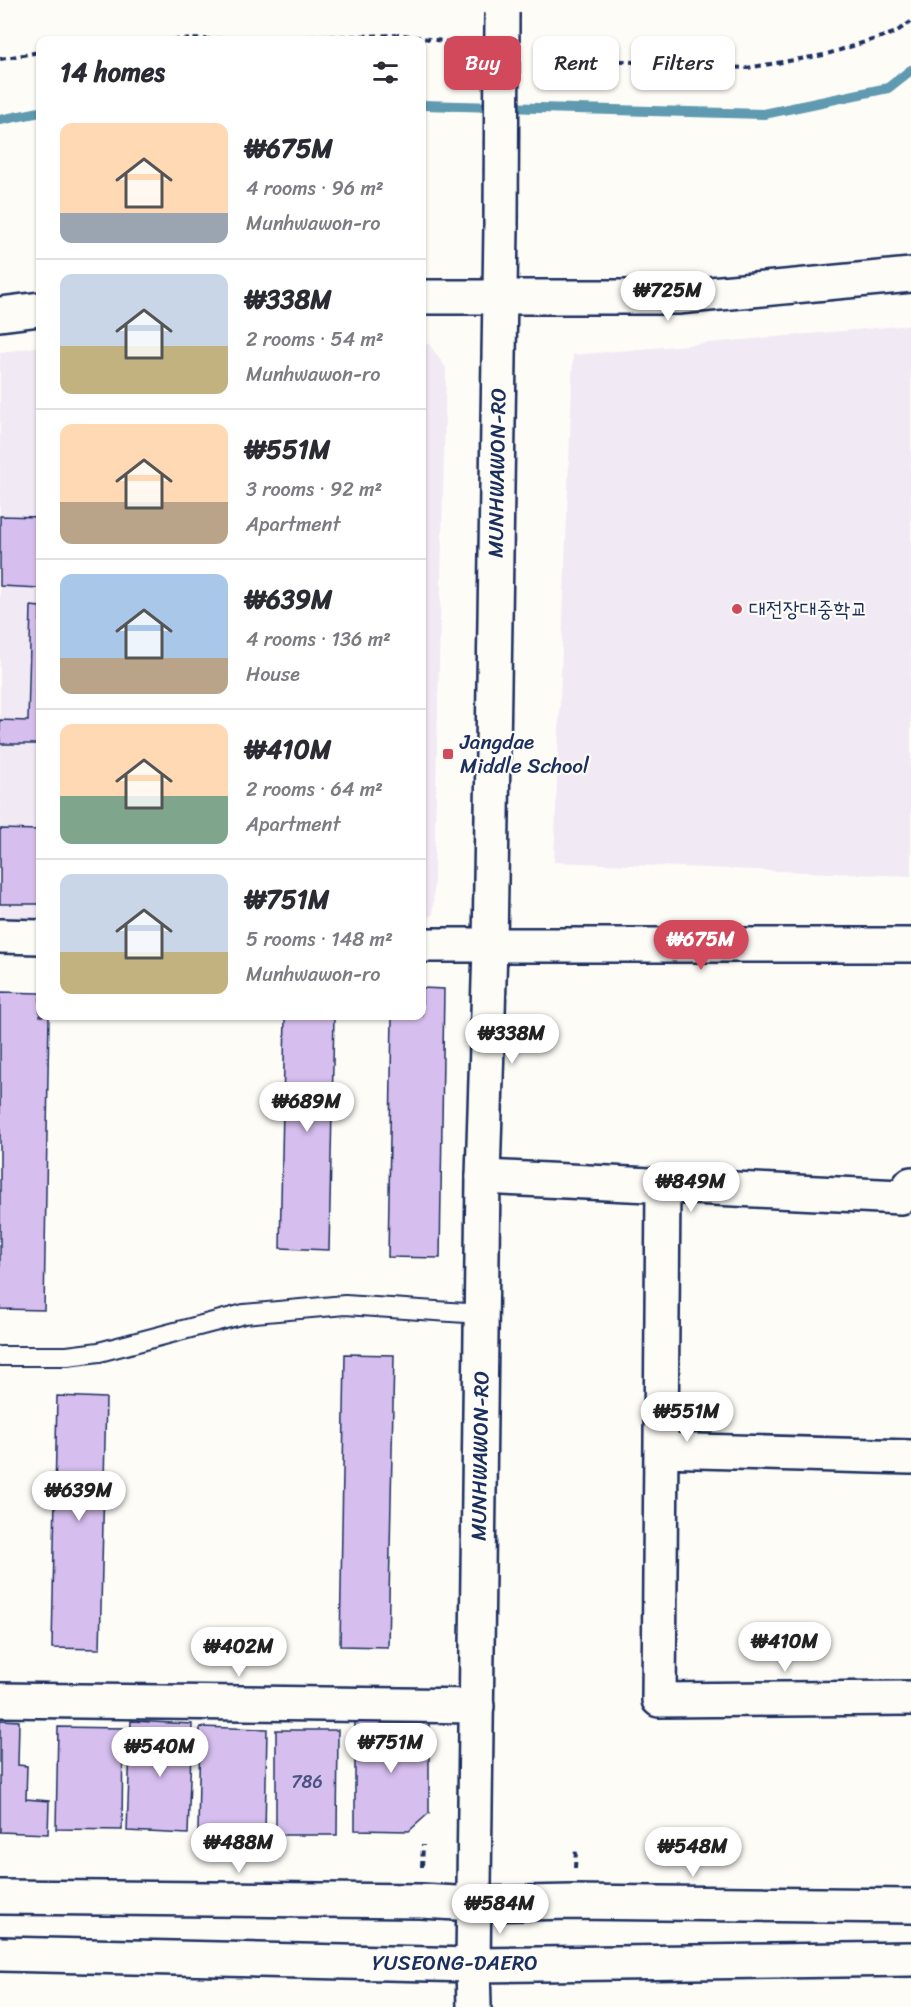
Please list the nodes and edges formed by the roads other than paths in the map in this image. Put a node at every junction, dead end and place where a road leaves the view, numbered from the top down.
1 (502, 6) edge
2 (911, 275) edge
3 (426, 297) edge
4 (500, 299) junction
5 (36, 310) edge
6 (0, 314) edge
7 (0, 936) edge
8 (36, 937) edge
9 (426, 945) edge
10 (911, 945) edge
11 (490, 947) junction
12 (483, 1177) junction
13 (911, 1184) edge
14 (663, 1186) junction
15 (481, 1314) junction
16 (0, 1356) edge
17 (661, 1450) junction
18 (911, 1457) edge
19 (911, 1698) edge
20 (0, 1700) edge
21 (477, 1706) junction
22 (0, 1897) edge
23 (475, 1904) junction
24 (911, 1906) edge
25 (0, 1954) edge
26 (911, 1959) edge
27 (473, 1965) junction
28 (474, 2007) edge

1 - 4 street, MUNHWAWON-RO, bridge
2 - 4 street
3 - 4 street
4 - 11 street, MUNHWAWON-RO
5 - 6 street
7 - 8 street
9 - 11 street
10 - 11 street
11 - 12 street, MUNHWAWON-RO
12 - 14 street
12 - 15 street, MUNHWAWON-RO
13 - 14 street
14 - 17 street
15 - 16 lane
15 - 21 street, MUNHWAWON-RO
17 - 18 street
17 - 19 street
20 - 21 street
21 - 23 street, MUNHWAWON-RO
22 - 23 street
23 - 24 street
23 - 27 street, MUNHWAWON-RO
25 - 27 street, YUSEONG-DAERO
26 - 27 street, YUSEONG-DAERO
27 - 28 street, MUNHWAWON-RO

